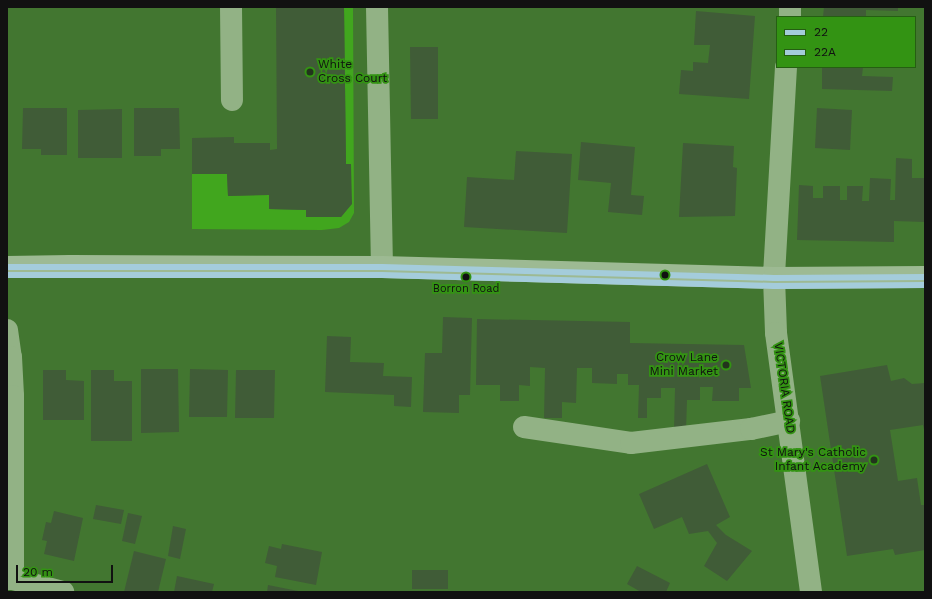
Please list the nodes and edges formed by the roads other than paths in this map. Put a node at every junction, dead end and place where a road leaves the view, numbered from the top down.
1 (231, 7) edge
2 (377, 7) edge
3 (786, 68) edge
4 (232, 100) dead end
5 (7, 267) edge
6 (382, 267) junction
7 (774, 278) junction
8 (925, 278) edge
9 (7, 330) edge
10 (789, 421) junction
11 (524, 427) dead end
12 (10, 579) edge
13 (63, 592) edge
14 (811, 592) edge

1 - 4 street
2 - 6 street
3 - 7 street, VICTORIA ROAD
5 - 6 main road
6 - 7 main road
7 - 8 main road
7 - 10 street, VICTORIA ROAD
9 - 12 street
10 - 11 street
10 - 14 street, VICTORIA ROAD
12 - 13 street

